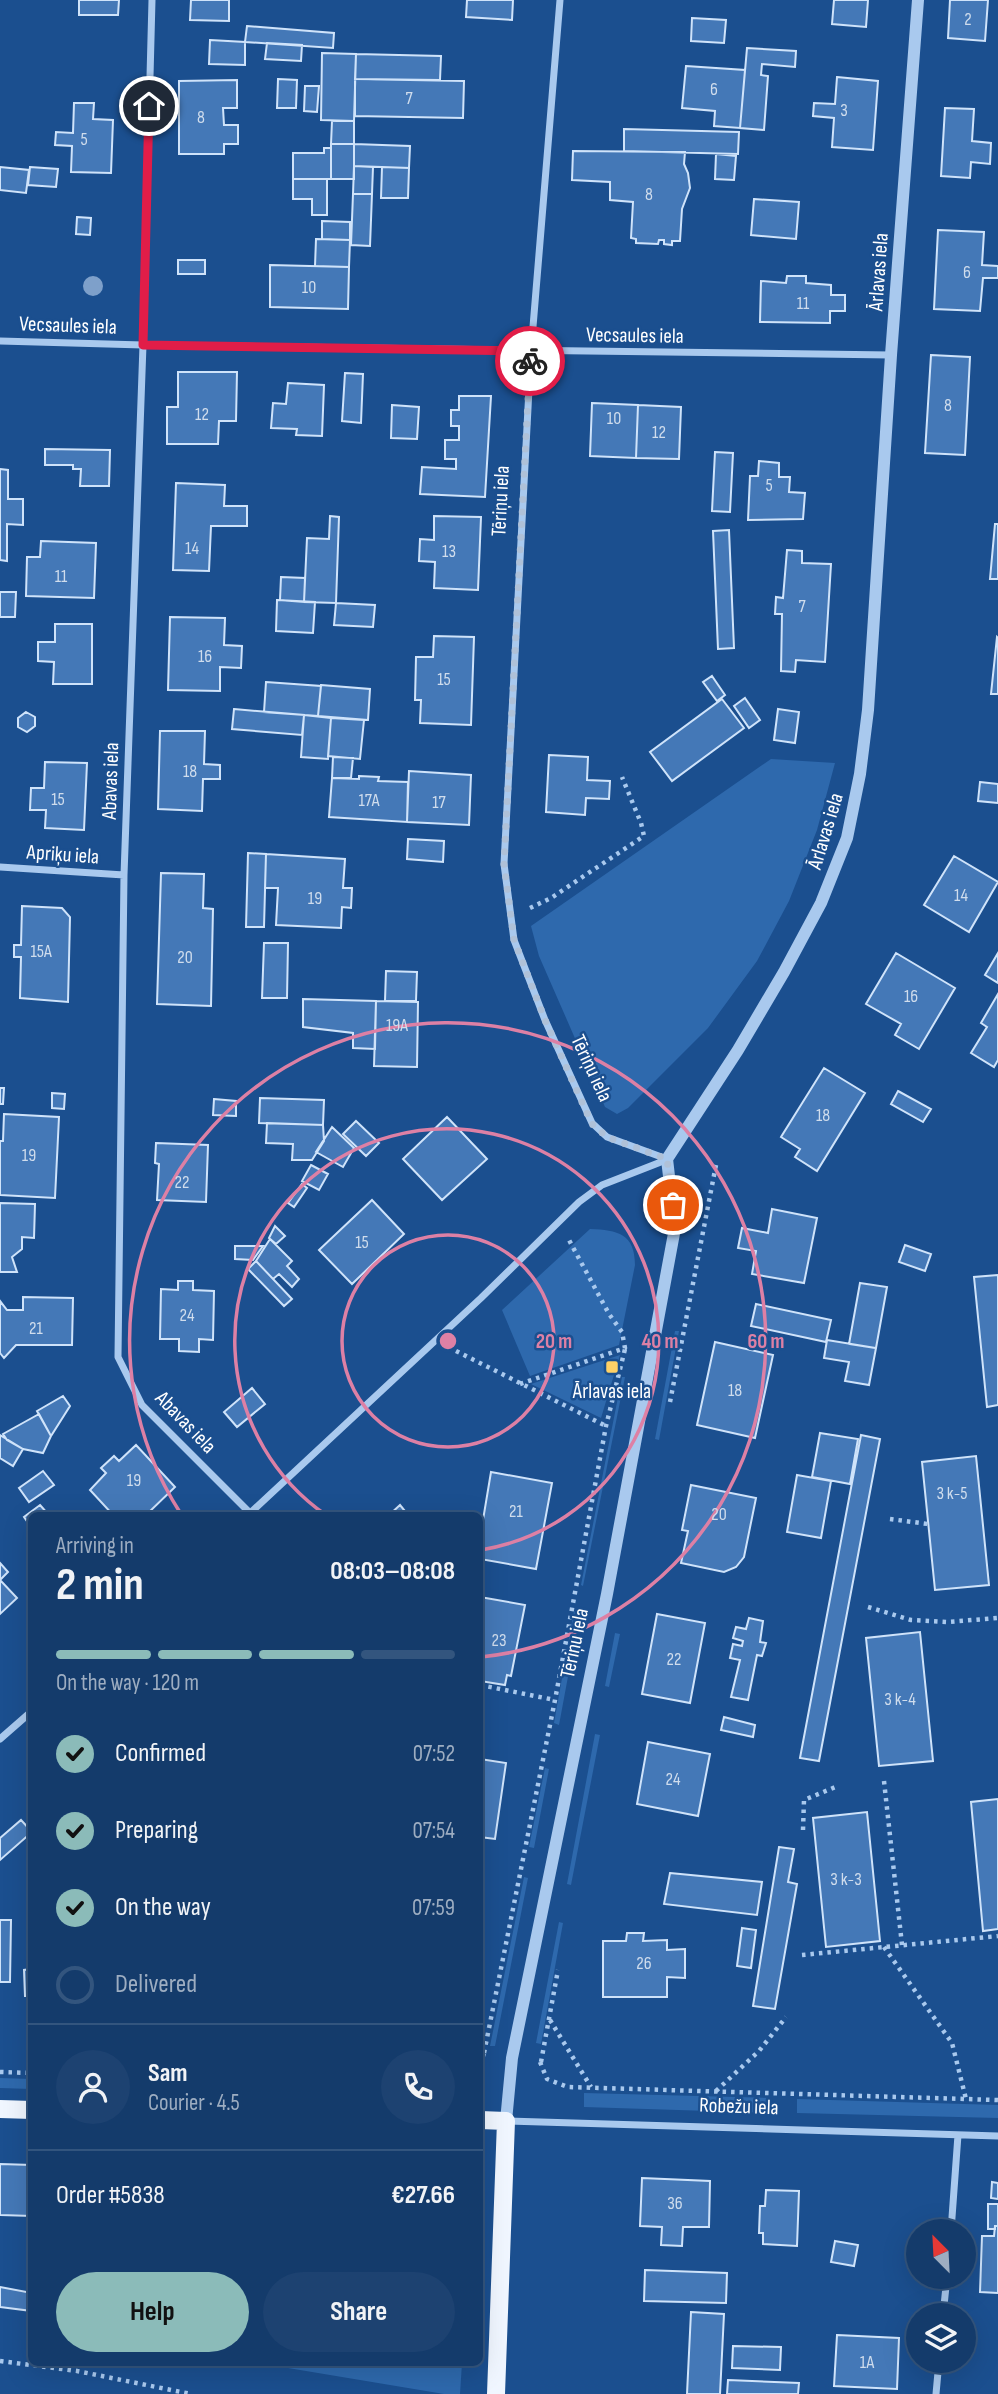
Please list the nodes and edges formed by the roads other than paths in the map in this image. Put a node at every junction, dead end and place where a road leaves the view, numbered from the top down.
1 (152, 0) edge
2 (560, 0) edge
3 (918, 0) edge
4 (0, 341) edge
5 (143, 345) junction
6 (531, 351) junction
7 (891, 355) junction
8 (0, 867) edge
9 (124, 875) junction
10 (667, 1159) junction
11 (246, 1512) edge
12 (250, 1512) edge
13 (28, 1714) edge
14 (0, 1739) edge
15 (0, 2109) edge
16 (28, 2110) edge
17 (483, 2120) edge
18 (506, 2121) junction
19 (958, 2135) junction
20 (998, 2136) edge
21 (952, 2219) edge
22 (938, 2373) edge
23 (496, 2394) edge
24 (936, 2394) edge

1 - 5 street, Abavas iela
2 - 6 street, Tēriņu iela
3 - 7 street, Ārlavas iela
4 - 5 street, Vecsaules iela
5 - 6 street, Vecsaules iela
5 - 9 street, Abavas iela
6 - 7 street, Vecsaules iela
6 - 10 street, Tēriņu iela
7 - 10 street, Ārlavas iela
8 - 9 street, Apriķu iela
9 - 11 street, Abavas iela
10 - 12 street
10 - 18 street, Tēriņu iela
13 - 14 street
15 - 16 main road
17 - 18 main road, Robežu iela
18 - 19 street, Robežu iela
18 - 23 main road, Tēriņu iela
19 - 20 street, Robežu iela
19 - 21 street
22 - 24 street

